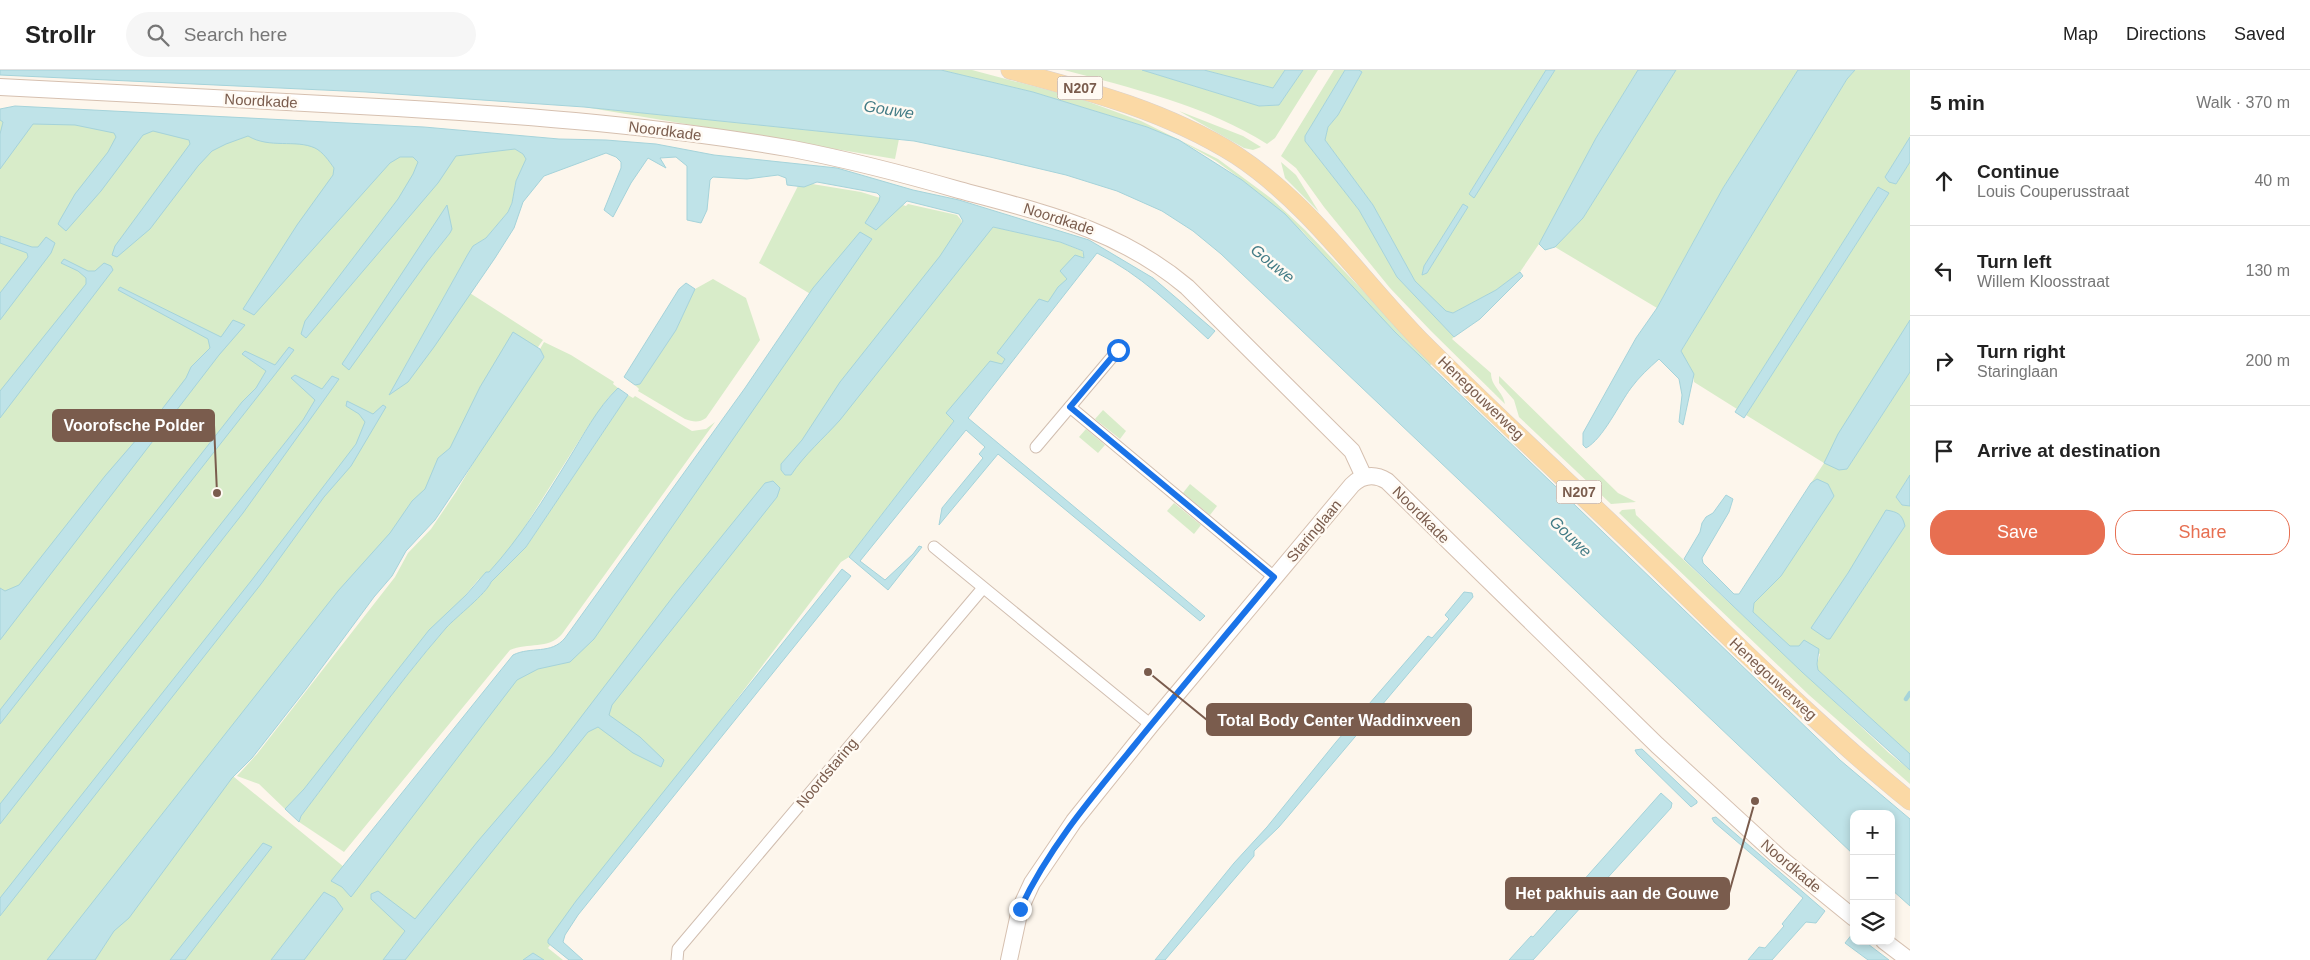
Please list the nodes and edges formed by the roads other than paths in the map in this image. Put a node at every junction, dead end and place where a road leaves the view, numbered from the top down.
1 (1010, 70) edge
2 (0, 87) edge
3 (1118, 350) dead end
4 (1070, 407) junction
5 (1036, 447) dead end
6 (1364, 477) junction
7 (934, 547) dead end
8 (1274, 577) junction
9 (983, 588) junction
10 (1151, 725) junction
11 (1910, 801) edge
12 (1850, 915) edge
13 (1889, 945) edge
14 (677, 960) edge
15 (1009, 960) edge
16 (1909, 960) edge

1 - 11 main road, Henegouwerweg / N207
2 - 6 street, Noordkade
3 - 4 street
4 - 5 street
4 - 8 street
6 - 8 street, Staringlaan
6 - 12 street, Noordkade
7 - 9 street
8 - 10 street, Staringlaan
9 - 10 street
9 - 14 street, Noordstaring
10 - 15 street, Staringlaan
13 - 16 street

